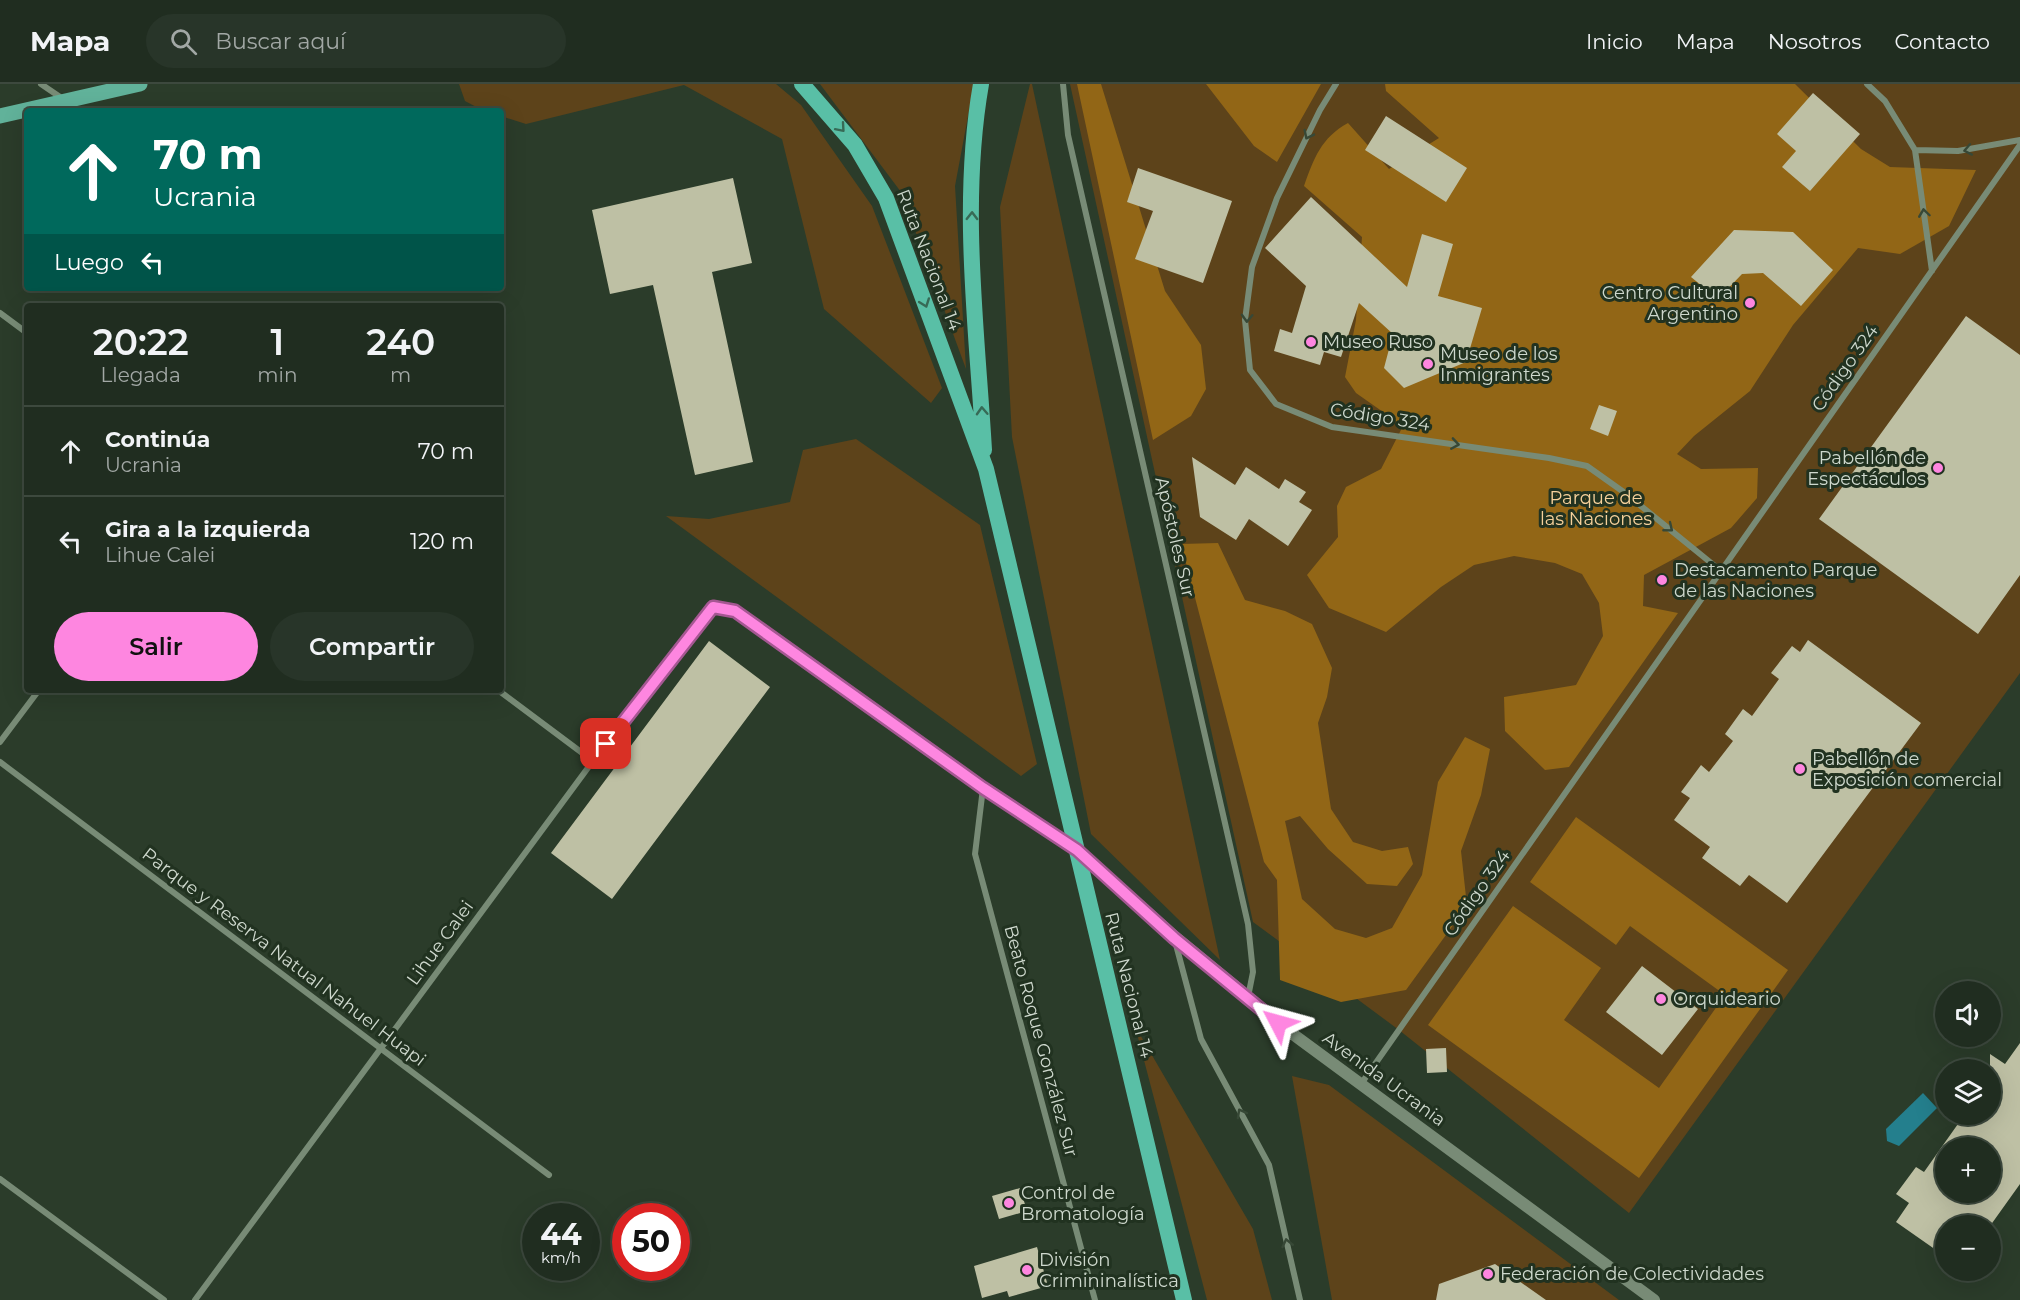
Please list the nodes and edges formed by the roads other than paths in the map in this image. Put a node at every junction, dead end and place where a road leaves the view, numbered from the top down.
1 (41, 84) edge
2 (140, 84) edge
3 (802, 84) edge
4 (981, 84) edge
5 (1063, 84) edge
6 (1336, 84) edge
7 (1868, 84) edge
8 (64, 100) junction
9 (32, 108) edge
10 (24, 110) edge
11 (0, 116) edge
12 (2020, 140) edge
13 (2020, 145) edge
14 (1915, 150) junction
15 (1932, 271) junction
16 (0, 313) edge
17 (24, 331) edge
18 (986, 469) junction
19 (1721, 571) junction
20 (37, 693) edge
21 (502, 693) edge
22 (0, 742) edge
23 (593, 761) junction
24 (0, 762) edge
25 (983, 788) junction
26 (1077, 850) junction
27 (1174, 938) junction
28 (1248, 998) junction
29 (381, 1049) junction
30 (1360, 1084) junction
31 (549, 1175) dead end
32 (0, 1179) edge
33 (164, 1300) edge
34 (195, 1300) edge
35 (1095, 1300) edge
36 (1184, 1300) edge
37 (1300, 1300) edge
38 (1654, 1300) edge

1 - 8 street
2 - 8 main road
3 -> 18 highway, Ruta Nacional 14
18 -> 4 highway, Ruta Nacional 14
5 - 28 street, Apóstoles Sur
6 -> 19 street, Código 324
7 - 14 street
8 - 9 main road
10 - 11 main road
12 -> 14 street
13 - 15 street, Código 324
15 -> 14 street
15 - 19 street, Código 324
16 - 17 street
18 - 26 highway, Ruta Nacional 14
19 - 30 street, Código 324
20 - 22 street
21 - 23 street
23 - 25 street, Lihue Calei
23 - 29 street, Lihue Calei
24 - 29 street, Parque y Reserva Natual Nahuel Huapi
25 - 26 street
25 - 35 street, Beato Roque González Sur
26 - 27 main road, Avenida Ucrania
26 - 36 highway, Ruta Nacional 14
27 - 28 main road, Avenida Ucrania
37 -> 27 street
28 - 30 main road, Avenida Ucrania
29 - 31 street, Parque y Reserva Natual Nahuel Huapi
29 - 34 street, Lihue Calei
30 - 38 main road, Avenida Ucrania
32 - 33 street

